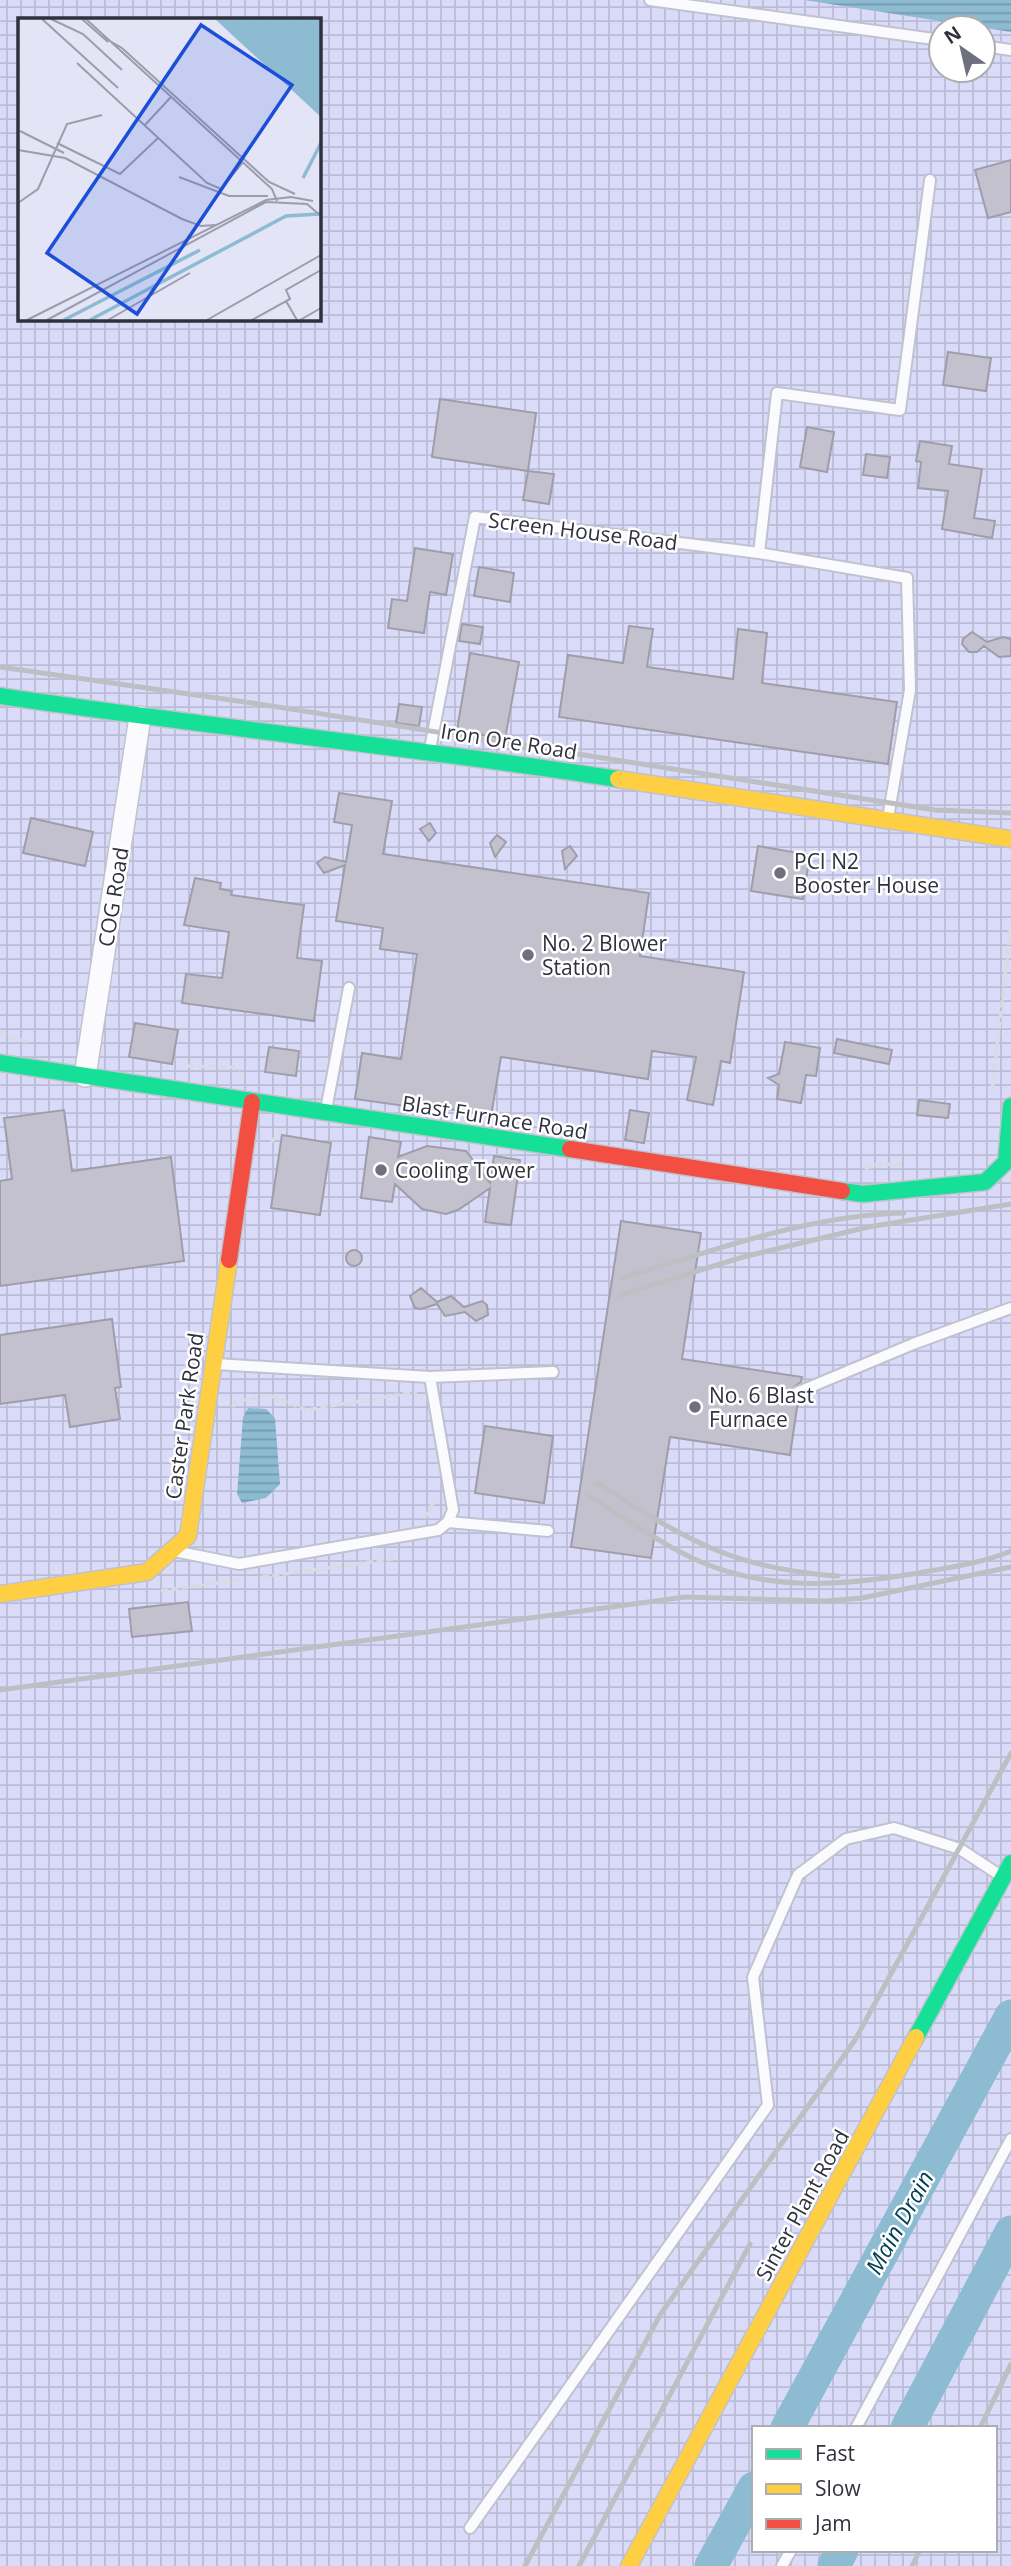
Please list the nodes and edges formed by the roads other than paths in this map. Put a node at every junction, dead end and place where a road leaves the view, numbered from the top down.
1 (650, 0) edge
2 (927, 38) edge
3 (930, 180) dead end
4 (759, 553) junction
5 (0, 696) edge
6 (140, 717) junction
7 (430, 750) junction
8 (887, 821) junction
9 (1011, 839) edge
10 (349, 988) dead end
11 (0, 1063) edge
12 (85, 1076) junction
13 (252, 1102) junction
14 (1011, 1106) edge
15 (325, 1112) junction
16 (1008, 1160) edge
17 (1011, 1308) edge
18 (213, 1364) junction
19 (553, 1372) dead end
20 (430, 1377) junction
21 (796, 1393) dead end
22 (448, 1522) junction
23 (548, 1531) dead end
24 (172, 1550) junction
25 (0, 1594) edge
26 (1007, 1870) edge
27 (1011, 2139) edge
28 (857, 2426) edge
29 (470, 2528) dead end
30 (629, 2566) edge

1 - 2 lane
3 - 4 lane
4 - 7 lane, Screen House Road
4 - 8 lane, Screen House Road
5 - 6 street, Iron Ore Road
6 - 7 street, Iron Ore Road
6 - 12 street, COG Road
7 - 8 street, Iron Ore Road
8 - 9 street, Iron Ore Road
10 - 15 lane
11 - 12 street, Blast Furnace Road
12 - 13 street, Blast Furnace Road
13 - 15 street, Blast Furnace Road
13 - 18 street, Caster Park Road
14 - 16 street
15 - 16 street, Blast Furnace Road
17 - 21 lane
18 - 20 lane
18 - 24 street, Caster Park Road
19 - 20 lane
20 - 22 lane
22 - 23 lane
22 - 24 lane
24 - 25 street, Caster Park Road
26 - 29 lane
26 - 30 street, Sinter Plant Road
27 - 28 lane

